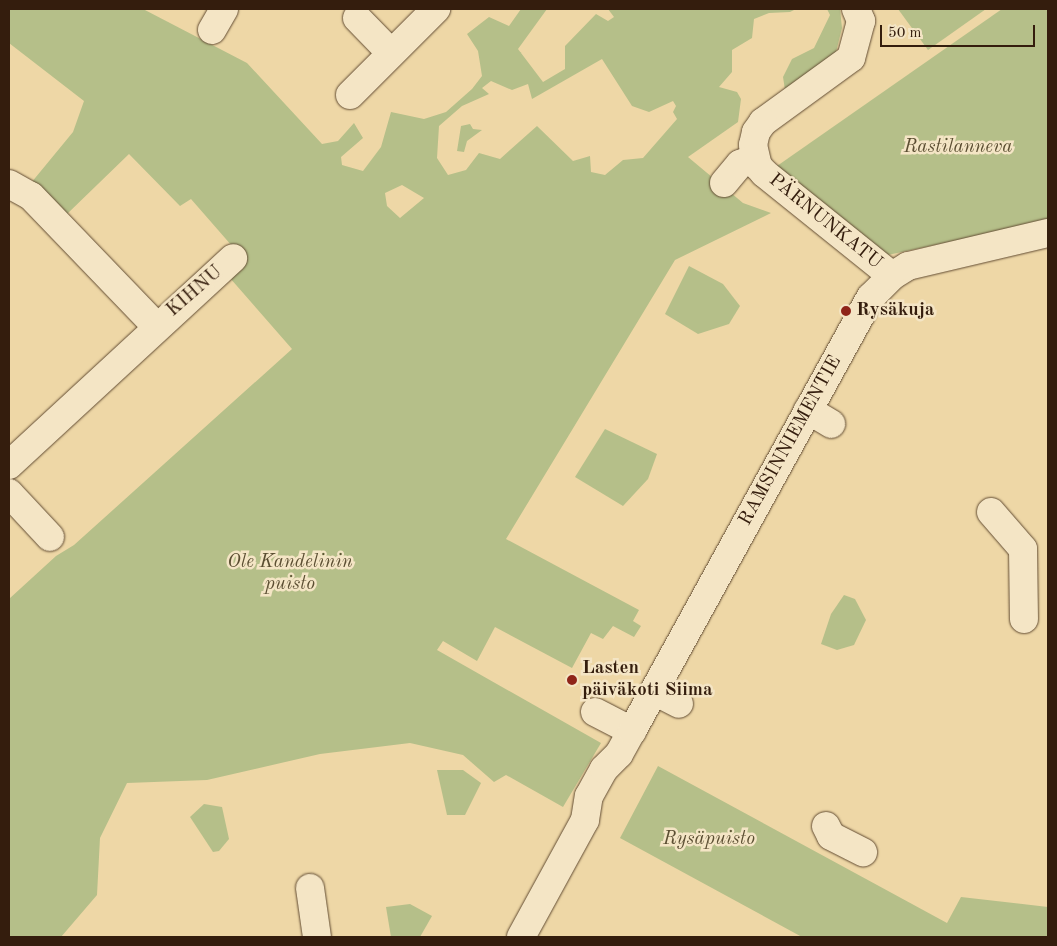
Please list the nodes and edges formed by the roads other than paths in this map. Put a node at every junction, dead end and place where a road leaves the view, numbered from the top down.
1 (436, 9) edge
2 (859, 10) edge
3 (357, 18) dead end
4 (391, 53) junction
5 (350, 95) dead end
6 (755, 158) junction
7 (724, 183) dead end
8 (9, 184) edge
9 (1048, 233) edge
10 (233, 258) dead end
11 (892, 276) junction
12 (156, 326) junction
13 (808, 410) junction
14 (831, 424) dead end
15 (9, 465) edge
16 (9, 493) edge
17 (991, 512) dead end
18 (50, 537) dead end
19 (1024, 619) dead end
20 (654, 691) junction
21 (679, 704) dead end
22 (595, 712) dead end
23 (626, 743) junction
24 (826, 826) dead end
25 (863, 852) dead end
26 (310, 888) dead end
27 (318, 937) edge
28 (521, 937) edge

1 - 4 street
2 - 6 street, PÄRNUNKATU
3 - 4 street
4 - 5 street
6 - 7 street
6 - 11 street, PÄRNUNKATU
8 - 12 street
9 - 11 street, RAMSINNIEMENTIE
10 - 12 street, KIHNU
11 - 13 street, RAMSINNIEMENTIE
12 - 15 street, KIHNU
13 - 14 street
13 - 20 street, RAMSINNIEMENTIE
16 - 18 street
17 - 19 street
20 - 21 street
20 - 23 street, RAMSINNIEMENTIE
22 - 23 street
23 - 28 street, RAMSINNIEMENTIE
24 - 25 street
26 - 27 street

